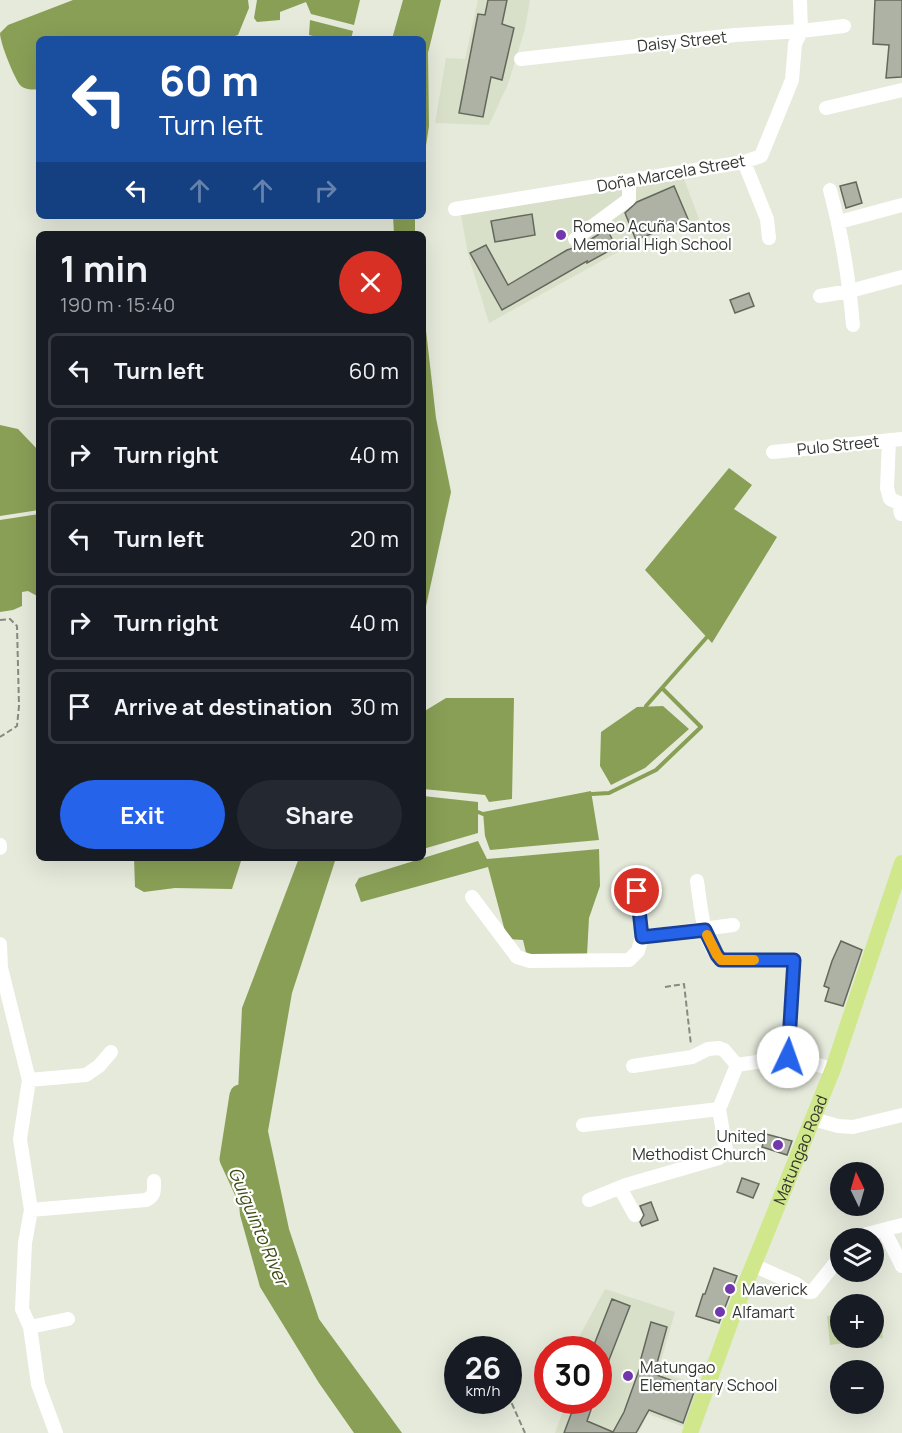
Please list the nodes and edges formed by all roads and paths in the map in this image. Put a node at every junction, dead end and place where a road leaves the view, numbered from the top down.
1 (800, 0) edge
2 (844, 26) dead end
3 (801, 31) junction
4 (521, 59) dead end
5 (902, 90) edge
6 (826, 108) dead end
7 (744, 162) junction
8 (629, 181) junction
9 (830, 190) dead end
10 (902, 205) edge
11 (455, 209) dead end
12 (839, 222) junction
13 (769, 238) dead end
14 (575, 239) dead end
15 (902, 277) edge
16 (850, 291) junction
17 (820, 296) dead end
18 (853, 325) dead end
19 (896, 440) edge
20 (773, 452) dead end
21 (901, 514) edge
22 (0, 620) edge
23 (0, 736) edge
24 (902, 863) edge
25 (697, 881) dead end
26 (637, 891) dead end
27 (472, 897) dead end
28 (733, 925) dead end
29 (705, 930) junction
30 (642, 937) junction
31 (0, 944) edge
32 (664, 987) dead end
33 (111, 1052) dead end
34 (692, 1056) junction
35 (788, 1057) junction
36 (737, 1065) junction
37 (633, 1066) dead end
38 (833, 1069) junction
39 (29, 1080) junction
40 (719, 1109) junction
41 (902, 1115) edge
42 (813, 1119) junction
43 (584, 1125) dead end
44 (154, 1181) dead end
45 (620, 1188) junction
46 (589, 1200) dead end
47 (31, 1210) junction
48 (635, 1215) dead end
49 (902, 1225) edge
50 (884, 1230) joint
51 (753, 1265) junction
52 (902, 1266) edge
53 (830, 1270) edge
54 (68, 1319) dead end
55 (30, 1327) junction
56 (516, 1414) edge
57 (56, 1433) edge
58 (525, 1433) edge
59 (690, 1433) edge

1 - 3 street, Doña Marcela Street
2 - 3 street, Daisy Street
3 - 4 street, Daisy Street
3 - 7 street, Doña Marcela Street
5 - 6 street
7 - 8 street, Doña Marcela Street
7 - 13 street
8 - 11 street, Doña Marcela Street
8 - 14 street
9 - 12 street
10 - 12 street
12 - 16 street
15 - 16 street
16 - 17 street
16 - 18 street
19 - 20 street, Pulo Street
19 - 21 street
22 - 23 path
24 - 38 main road, Matungao Road
25 - 29 street
26 - 30 street
27 - 30 street
28 - 29 street
29 - 30 street
29 - 35 street
31 - 39 street
32 - 34 path
33 - 39 street
34 - 36 street
34 - 37 street
35 - 36 street
35 - 38 street
36 - 40 street
38 - 42 main road, Matungao Road
39 - 47 street
40 - 43 street
40 - 45 street
41 - 42 street
42 - 51 main road, Matungao Road
44 - 47 street
45 - 46 street
45 - 48 street
47 - 55 street
49 - 50 street
50 - 52 street
51 - 53 street
51 - 59 main road, Matungao Road
54 - 55 street
55 - 57 street
56 - 58 path

